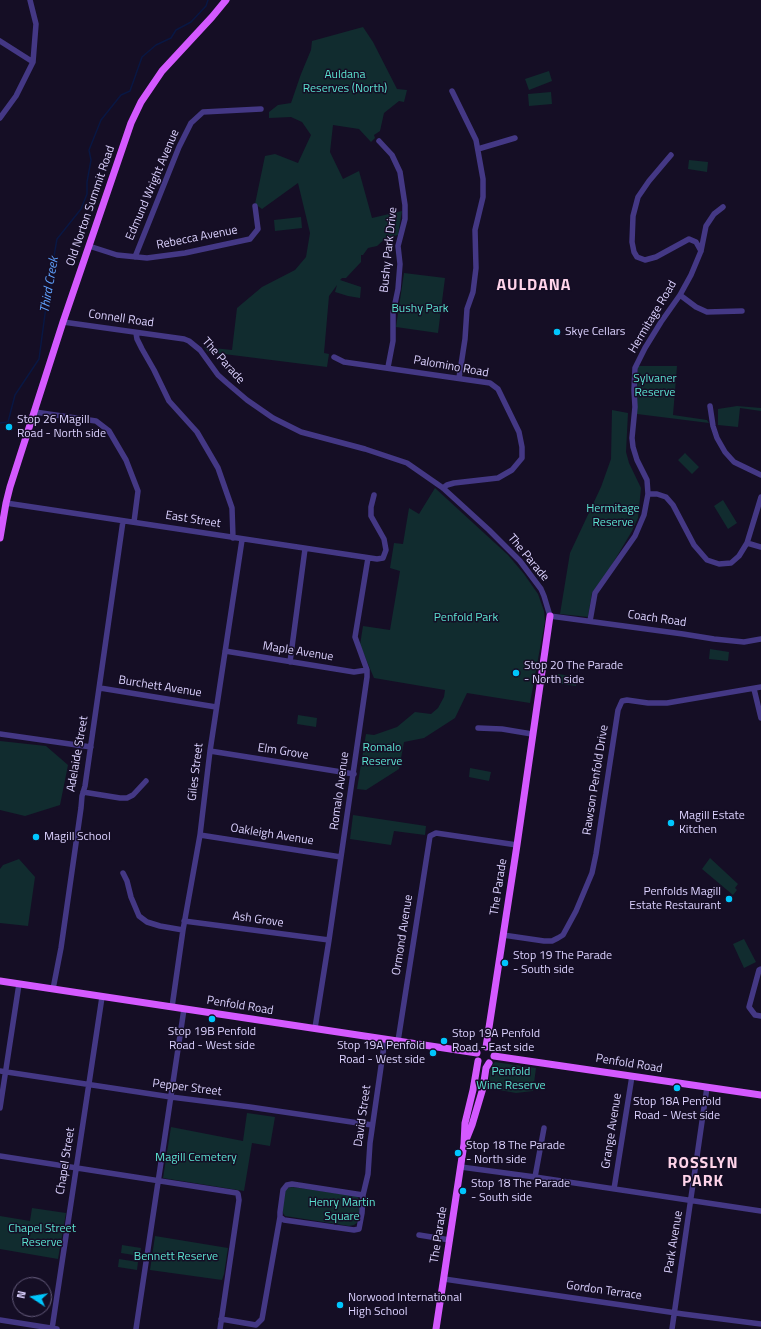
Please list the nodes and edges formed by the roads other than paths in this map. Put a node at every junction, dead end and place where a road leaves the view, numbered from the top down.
1 (30, 0) edge
2 (226, 0) edge
3 (0, 41) edge
4 (33, 62) junction
5 (452, 90) dead end
6 (261, 109) dead end
7 (0, 118) edge
8 (515, 138) dead end
9 (379, 141) dead end
10 (478, 149) junction
11 (671, 154) dead end
12 (255, 206) dead end
13 (723, 207) dead end
14 (89, 246) junction
15 (701, 251) junction
16 (135, 257) junction
17 (680, 295) junction
18 (742, 311) dead end
19 (63, 322) junction
20 (136, 332) junction
21 (175, 338) joint
22 (334, 357) dead end
23 (388, 368) junction
24 (460, 378) junction
25 (710, 406) dead end
26 (35, 412) junction
27 (761, 476) edge
28 (443, 488) junction
29 (648, 494) junction
30 (374, 495) dead end
31 (761, 497) edge
32 (6, 503) junction
33 (123, 521) junction
34 (134, 522) junction
35 (0, 538) edge
36 (233, 538) junction
37 (242, 540) junction
38 (747, 543) junction
39 (761, 547) edge
40 (305, 549) junction
41 (368, 558) junction
42 (550, 616) junction
43 (590, 621) junction
44 (761, 639) edge
45 (225, 651) junction
46 (290, 662) junction
47 (367, 670) junction
48 (761, 687) edge
49 (100, 688) junction
50 (754, 689) junction
51 (216, 708) junction
52 (761, 718) edge
53 (478, 728) dead end
54 (0, 734) edge
55 (532, 734) junction
56 (91, 747) junction
57 (210, 751) junction
58 (354, 774) junction
59 (146, 781) dead end
60 (83, 792) junction
61 (200, 835) junction
62 (517, 845) junction
63 (342, 857) junction
64 (123, 873) dead end
65 (184, 921) junction
66 (183, 930) junction
67 (503, 935) junction
68 (329, 940) junction
69 (761, 969) edge
70 (0, 981) edge
71 (19, 984) junction
72 (53, 989) junction
73 (102, 997) junction
74 (172, 1007) junction
75 (184, 1009) junction
76 (761, 1016) edge
77 (315, 1028) junction
78 (385, 1039) junction
79 (398, 1041) junction
80 (486, 1047) junction
81 (477, 1053) junction
82 (494, 1056) junction
83 (478, 1061) junction
84 (489, 1063) junction
85 (3, 1072) edge
86 (632, 1076) junction
87 (89, 1085) junction
88 (708, 1087) junction
89 (761, 1095) edge
90 (171, 1097) junction
91 (0, 1108) edge
92 (372, 1125) junction
93 (544, 1128) dead end
94 (464, 1144) junction
95 (0, 1156) edge
96 (461, 1167) junction
97 (76, 1168) junction
98 (535, 1177) junction
99 (158, 1180) junction
100 (614, 1189) junction
101 (363, 1195) junction
102 (691, 1201) junction
103 (761, 1211) edge
104 (280, 1217) junction
105 (419, 1235) dead end
106 (450, 1240) junction
107 (444, 1280) junction
108 (674, 1313) junction
109 (221, 1319) junction
110 (0, 1320) edge
111 (761, 1324) edge
112 (54, 1329) edge
113 (136, 1329) edge
114 (220, 1329) edge
115 (436, 1329) edge
116 (672, 1329) edge

1 - 4 street
2 - 14 main road, Old Norton Summit Road
3 - 4 street
4 - 7 street
5 - 10 street
6 - 16 street, Edmund Wright Avenue
8 - 10 street
9 - 23 street, Bushy Park Drive
10 - 24 street
11 - 15 street
12 - 16 street, Rebecca Avenue
13 - 15 street, Hermitage Road
14 - 16 street, Rebecca Avenue
14 - 19 main road, Old Norton Summit Road
15 - 17 street, Hermitage Road
17 - 18 street
17 - 29 street, Hermitage Road
19 - 20 street, Connell Road
19 - 26 main road, Old Norton Summit Road
20 - 21 street, Connell Road
20 - 36 street
21 - 28 street, The Parade
22 - 23 street, Palomino Road
23 - 24 street, Palomino Road
24 - 28 street, Palomino Road
25 - 27 street
26 - 32 main road, Old Norton Summit Road
26 - 34 street
28 - 42 street, The Parade
29 - 38 street
29 - 43 street, Hermitage Road
30 - 41 street, East Street
31 - 38 street
32 - 33 street, East Street
32 - 35 main road, Old Norton Summit Road
33 - 34 street, East Street
33 - 49 street, Adelaide Street
34 - 36 street, East Street
36 - 37 street, East Street
37 - 40 street, East Street
37 - 45 street, Giles Street
38 - 39 street
40 - 41 street, East Street
40 - 46 street
41 - 47 street, Romalo Avenue
42 - 43 street, Coach Road
42 - 55 main road, The Parade
43 - 44 street, Coach Road
45 - 46 street, Maple Avenue
45 - 51 street, Giles Street
46 - 47 street, Maple Avenue
47 - 58 street, Romalo Avenue
48 - 50 street, Rawson Penfold Drive
49 - 51 street, Burchett Avenue
49 - 56 street, Adelaide Street
50 - 52 street
50 - 67 street, Rawson Penfold Drive
51 - 57 street, Giles Street
53 - 55 street
54 - 56 street
55 - 62 main road, The Parade
56 - 60 street, Adelaide Street
57 - 58 street, Elm Grove
57 - 61 street, Giles Street
58 - 63 street, Romalo Avenue
59 - 60 street
60 - 72 street, Adelaide Street
61 - 63 street, Oakleigh Avenue
61 - 65 street, Giles Street
62 - 67 main road, The Parade
62 - 79 street, Ormond Avenue
63 - 68 street, Romalo Avenue
64 - 66 street
65 - 66 street, Giles Street
65 - 68 street, Ash Grove
66 - 74 street, Giles Street
67 - 80 main road, The Parade
68 - 77 street, Romalo Avenue
69 - 76 street
70 - 71 main road, Penfold Road
71 - 72 main road, Penfold Road
71 - 85 street
72 - 73 main road, Penfold Road
73 - 74 main road, Penfold Road
73 - 87 street, Chapel Street
74 - 75 main road, Penfold Road
75 - 77 main road, Penfold Road
75 - 90 street
77 - 78 main road, Penfold Road
78 - 79 main road, Penfold Road
78 - 92 street, David Street
79 - 81 main road, Penfold Road
80 - 81 main road
80 - 82 main road
81 - 83 main road
82 - 84 main road
82 - 86 main road, Penfold Road
83 - 84 main road
83 - 94 main road, The Parade
84 - 94 main road, The Parade
85 - 87 street, Pepper Street
85 - 91 street
86 - 88 main road, Penfold Road
86 - 100 street, Grange Avenue
87 - 90 street, Pepper Street
87 - 97 street, Chapel Street
88 - 89 main road, Penfold Road
88 - 102 street, Park Avenue
90 - 92 street, Pepper Street
90 - 99 street
92 - 101 street, David Street
93 - 98 street
94 - 96 main road, The Parade
95 - 97 street
96 - 98 street
96 - 106 main road, The Parade
97 - 99 street
97 - 112 street, Chapel Street
98 - 100 street
99 - 109 street
99 - 113 street
100 - 102 street
101 - 104 street
101 - 104 street
102 - 103 street
102 - 108 street, Park Avenue
104 - 109 street
105 - 106 street
106 - 107 main road, The Parade
107 - 108 street, Gordon Terrace
107 - 115 main road, The Parade
108 - 111 street, Gordon Terrace
108 - 116 street, Park Avenue
109 - 114 street
110 - 112 street

